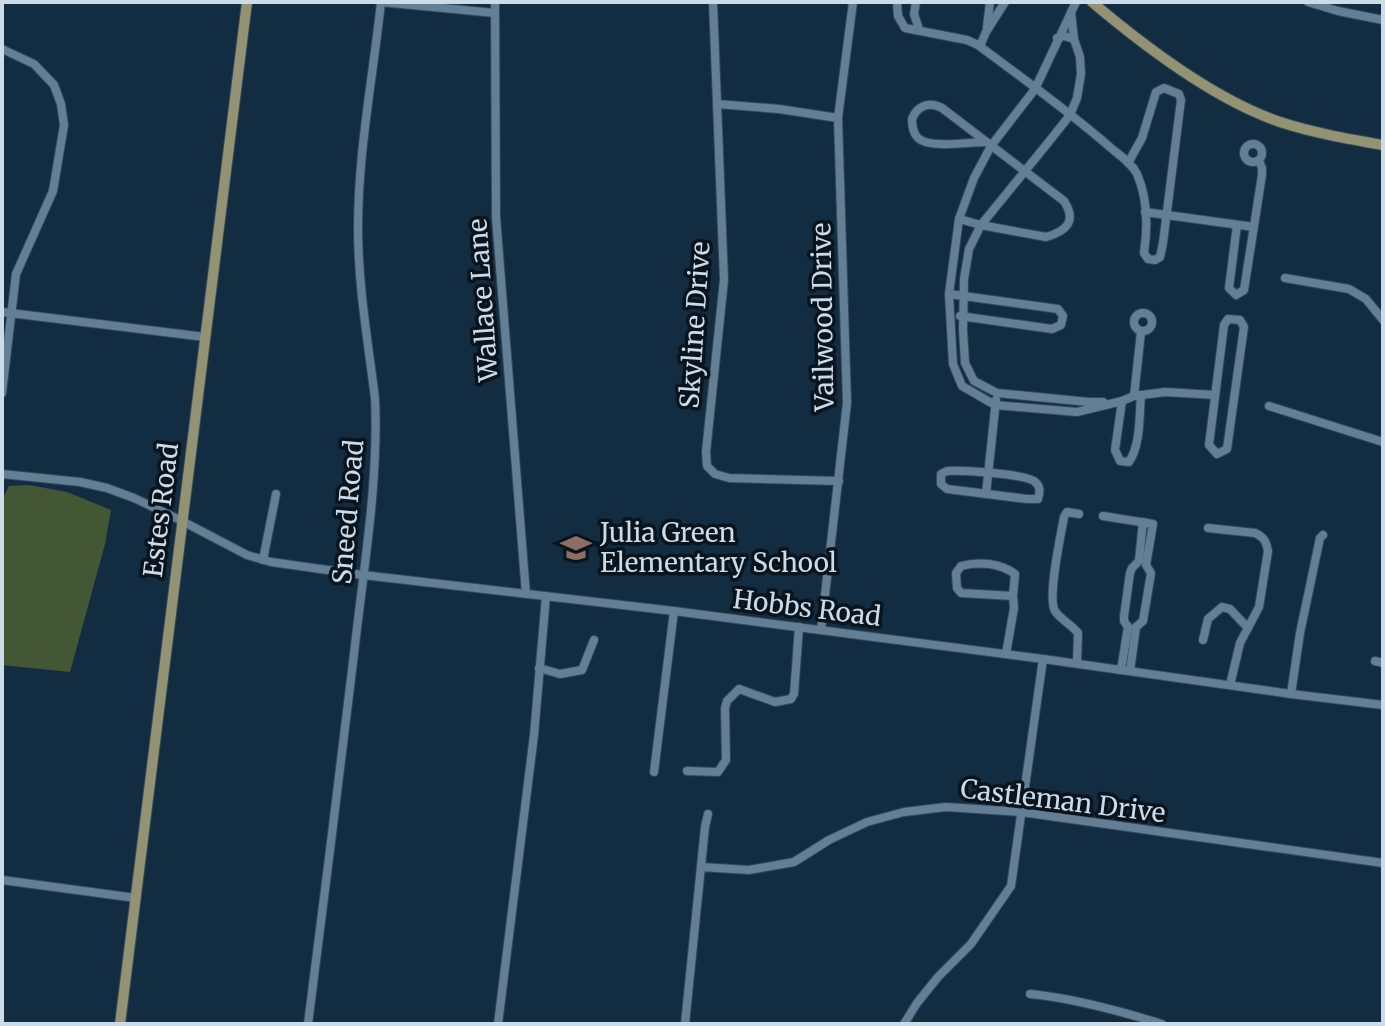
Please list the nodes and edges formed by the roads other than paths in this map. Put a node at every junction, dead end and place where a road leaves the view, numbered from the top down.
1 (247, 2) edge
2 (381, 2) edge
3 (495, 2) edge
4 (713, 2) edge
5 (853, 2) edge
6 (897, 2) edge
7 (916, 2) edge
8 (990, 2) edge
9 (1005, 2) edge
10 (1076, 2) edge
11 (1092, 2) edge
12 (1308, 2) edge
13 (1071, 11) junction
14 (495, 13) junction
15 (914, 14) junction
16 (898, 16) junction
17 (1383, 20) edge
18 (919, 29) junction
19 (986, 32) junction
20 (1057, 38) junction
21 (1074, 39) junction
22 (980, 46) junction
23 (2, 49) edge
24 (1035, 89) junction
25 (717, 104) junction
26 (1070, 115) junction
27 (838, 118) junction
28 (988, 144) junction
29 (1383, 145) edge
30 (1259, 161) dead end
31 (1128, 163) junction
32 (1025, 171) junction
33 (1145, 212) junction
34 (1166, 215) junction
35 (959, 219) junction
36 (981, 225) junction
37 (1237, 225) junction
38 (1254, 227) junction
39 (1285, 278) dead end
40 (949, 294) junction
41 (964, 296) junction
42 (6, 313) edge
43 (951, 315) junction
44 (963, 316) junction
45 (1383, 320) edge
46 (1141, 332) dead end
47 (205, 337) junction
48 (2, 393) edge
49 (997, 393) junction
50 (1138, 395) junction
51 (1215, 395) junction
52 (1122, 401) junction
53 (995, 405) junction
54 (1269, 406) dead end
55 (1383, 430) edge
56 (1381, 442) edge
57 (988, 473) junction
58 (2, 474) edge
59 (839, 481) junction
60 (276, 494) dead end
61 (986, 494) junction
62 (1079, 514) dead end
63 (1103, 516) dead end
64 (182, 521) junction
65 (1148, 522) junction
66 (1208, 528) dead end
67 (1323, 535) dead end
68 (263, 560) junction
69 (1136, 564) junction
70 (1146, 565) junction
71 (363, 575) junction
72 (526, 594) junction
73 (546, 596) junction
74 (1013, 596) junction
75 (674, 611) junction
76 (799, 627) junction
77 (1132, 627) junction
78 (1248, 628) junction
79 (821, 630) junction
80 (594, 640) dead end
81 (1203, 640) dead end
82 (1006, 654) junction
83 (1043, 659) junction
84 (1077, 663) junction
85 (539, 668) junction
86 (1126, 670) junction
87 (1230, 685) junction
88 (1291, 694) junction
89 (1383, 705) edge
90 (687, 771) dead end
91 (654, 772) dead end
92 (1021, 812) junction
93 (708, 814) dead end
94 (1383, 863) edge
95 (701, 867) junction
96 (2, 880) edge
97 (136, 898) junction
98 (1030, 994) dead end
99 (120, 1024) edge
100 (308, 1024) edge
101 (498, 1024) edge
102 (685, 1024) edge
103 (904, 1024) edge
104 (1162, 1024) edge

1 - 47 main road, Estes Road
2 - 14 street
2 - 71 street, Sneed Road
3 - 14 street, Wallace Lane
4 - 25 street, Skyline Drive
5 - 27 street, Vailwood Drive
6 - 16 street
7 - 15 street
8 - 19 street
9 - 19 street
10 - 13 street
11 - 29 main road
12 - 17 street
13 - 20 street
13 - 21 street
14 - 72 street, Wallace Lane
15 - 16 street
15 - 18 street
16 - 18 street
18 - 22 street
19 - 22 street
20 - 21 street
20 - 24 street
21 - 26 street
22 - 24 street
23 - 42 street
24 - 26 street
24 - 28 street
25 - 27 street
25 - 59 street, Skyline Drive
26 - 31 street
26 - 32 street
27 - 59 street, Vailwood Drive
28 - 28 street
28 - 32 street
28 - 35 street
30 - 38 street
31 - 33 street
31 - 34 street
32 - 36 street
32 - 36 street
33 - 34 street
33 - 34 street
34 - 37 street
35 - 36 street
35 - 40 street
36 - 41 street
37 - 38 street
37 - 38 street
39 - 45 street
40 - 41 street
40 - 43 street
41 - 44 street
41 - 44 street
42 - 47 street
42 - 48 street
43 - 44 street
43 - 53 street
44 - 49 street
46 - 50 street
47 - 64 main road, Estes Road
49 - 52 street
49 - 53 street
50 - 51 street
50 - 52 street
50 - 52 street
51 - 51 street
52 - 53 street
53 - 57 street
54 - 56 street
55 - 56 street
57 - 61 street
57 - 61 street
57 - 61 street
58 - 64 street, Hobbs Road
59 - 79 street, Vailwood Drive
60 - 68 street
62 - 84 street
63 - 65 street
64 - 68 street, Hobbs Road
64 - 97 main road, Estes Road
65 - 69 street
65 - 70 street
66 - 78 street
67 - 88 street
68 - 71 street, Hobbs Road
69 - 70 street
69 - 77 street
70 - 77 street
71 - 72 street, Hobbs Road
71 - 100 street, Sneed Road
72 - 73 street, Hobbs Road
73 - 75 street, Hobbs Road
73 - 85 street
74 - 74 street
74 - 82 street
75 - 76 street, Hobbs Road
75 - 91 street
76 - 79 street, Hobbs Road
76 - 90 street
77 - 86 street
78 - 81 street
78 - 87 street
79 - 82 street, Hobbs Road
80 - 85 street
82 - 83 street, Hobbs Road
83 - 84 street, Hobbs Road
83 - 92 street
84 - 86 street, Hobbs Road
85 - 101 street
86 - 87 street, Hobbs Road
87 - 88 street, Hobbs Road
88 - 89 street, Hobbs Road
92 - 94 street, Castleman Drive
92 - 95 street, Castleman Drive
92 - 103 street
93 - 95 street
95 - 102 street
96 - 97 street
97 - 99 main road, Estes Road
98 - 104 street

